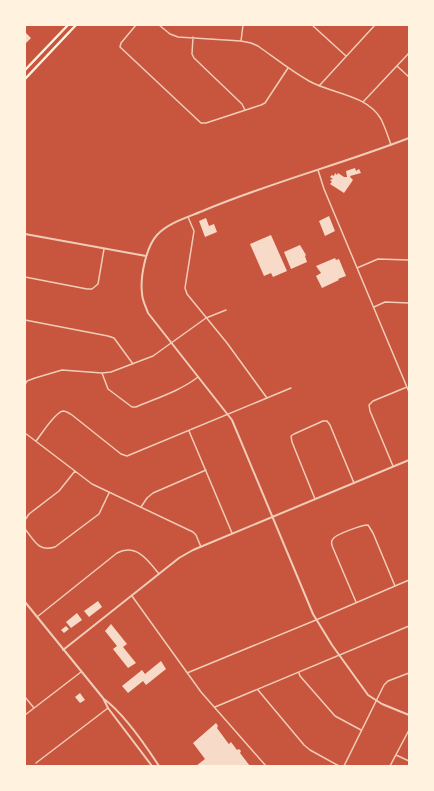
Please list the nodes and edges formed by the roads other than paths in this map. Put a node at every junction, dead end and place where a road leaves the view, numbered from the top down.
1 (68, 25) edge
2 (76, 25) edge
3 (136, 25) edge
4 (159, 25) edge
5 (243, 25) edge
6 (312, 25) edge
7 (375, 25) edge
8 (57, 37) junction
9 (193, 37) junction
10 (61, 41) junction
11 (241, 41) junction
12 (409, 53) edge
13 (347, 56) junction
14 (397, 66) junction
15 (289, 68) junction
16 (25, 70) edge
17 (409, 77) edge
18 (25, 79) edge
19 (319, 86) junction
20 (363, 102) junction
21 (245, 111) junction
22 (409, 138) edge
23 (391, 145) junction
24 (318, 170) junction
25 (188, 217) junction
26 (25, 234) edge
27 (104, 249) junction
28 (146, 256) junction
29 (409, 260) edge
30 (357, 268) junction
31 (25, 277) edge
32 (409, 303) edge
33 (374, 307) junction
34 (226, 310) dead end
35 (206, 318) junction
36 (25, 320) edge
37 (171, 342) junction
38 (132, 364) junction
39 (102, 373) junction
40 (198, 377) junction
41 (25, 379) edge
42 (27, 381) junction
43 (25, 385) edge
44 (407, 387) junction
45 (291, 388) dead end
46 (409, 392) edge
47 (267, 398) junction
48 (228, 415) junction
49 (189, 431) junction
50 (25, 432) edge
51 (36, 441) junction
52 (409, 460) edge
53 (393, 466) junction
54 (206, 470) junction
55 (74, 471) junction
56 (354, 482) junction
57 (109, 493) junction
58 (315, 499) junction
59 (141, 508) junction
60 (272, 518) junction
61 (25, 520) edge
62 (25, 526) edge
63 (233, 533) junction
64 (201, 547) junction
65 (159, 574) junction
66 (409, 580) edge
67 (396, 586) junction
68 (132, 596) junction
69 (25, 602) edge
70 (356, 602) junction
71 (37, 617) junction
72 (316, 620) junction
73 (409, 626) edge
74 (63, 650) junction
75 (340, 655) junction
76 (81, 672) junction
77 (187, 673) junction
78 (299, 673) junction
79 (409, 673) edge
80 (258, 690) junction
81 (25, 697) edge
82 (103, 698) junction
83 (377, 701) junction
84 (34, 708) junction
85 (108, 708) junction
86 (214, 708) junction
87 (25, 715) edge
88 (409, 715) edge
89 (361, 730) junction
90 (409, 730) edge
91 (144, 745) junction
92 (139, 749) junction
93 (396, 755) junction
94 (409, 761) edge
95 (36, 763) dead end
96 (152, 766) edge
97 (159, 766) edge
98 (266, 766) edge
99 (339, 766) edge
100 (344, 766) edge
101 (390, 766) edge

1 - 8 main road
2 - 10 main road
3 - 21 street
4 - 9 street
5 - 11 street
6 - 13 street
7 - 13 street
8 - 10 main road
8 - 16 main road
9 - 11 street
9 - 21 street
10 - 18 main road
11 - 15 street
12 - 14 street
13 - 19 street
14 - 17 street
14 - 20 street
15 - 19 street
15 - 21 street
19 - 20 street
20 - 23 street
22 - 23 street
23 - 24 street
24 - 25 street
24 - 30 street
25 - 28 street
25 - 35 street
26 - 27 street
27 - 28 street
27 - 31 street
28 - 37 street
29 - 30 street
30 - 33 street
32 - 33 street
33 - 44 street
34 - 35 street
35 - 37 street
35 - 47 street
36 - 38 street
37 - 38 street
37 - 40 street
38 - 39 street
39 - 40 street
39 - 42 street
40 - 48 street
41 - 42 street
42 - 43 street
44 - 46 street
44 - 53 street
45 - 47 street
47 - 48 street
48 - 49 street
48 - 60 street
49 - 51 street
49 - 54 street
50 - 51 street
51 - 55 street
52 - 53 street
53 - 56 street
54 - 59 street
54 - 63 street
55 - 57 street
55 - 61 street
56 - 58 street
56 - 58 street
57 - 59 street
57 - 62 street
58 - 60 street
59 - 64 street
60 - 63 street
60 - 72 street
63 - 64 street
64 - 65 street
65 - 68 street
65 - 71 street
66 - 67 street
67 - 70 street
67 - 70 street
68 - 74 street
68 - 77 street
69 - 71 street
70 - 72 street
71 - 74 street
72 - 75 street
72 - 77 street
73 - 75 street
74 - 76 street
75 - 78 street
75 - 83 street
76 - 82 street
76 - 84 street
77 - 86 street
78 - 80 street
78 - 89 street
79 - 83 street
80 - 86 street
80 - 99 street
81 - 84 street
82 - 85 street
82 - 91 street
83 - 88 street
83 - 89 street
84 - 87 street
85 - 92 street
85 - 95 street
86 - 98 street
89 - 100 street
90 - 93 street
91 - 92 street
91 - 97 street
92 - 96 street
93 - 94 street
93 - 101 street

